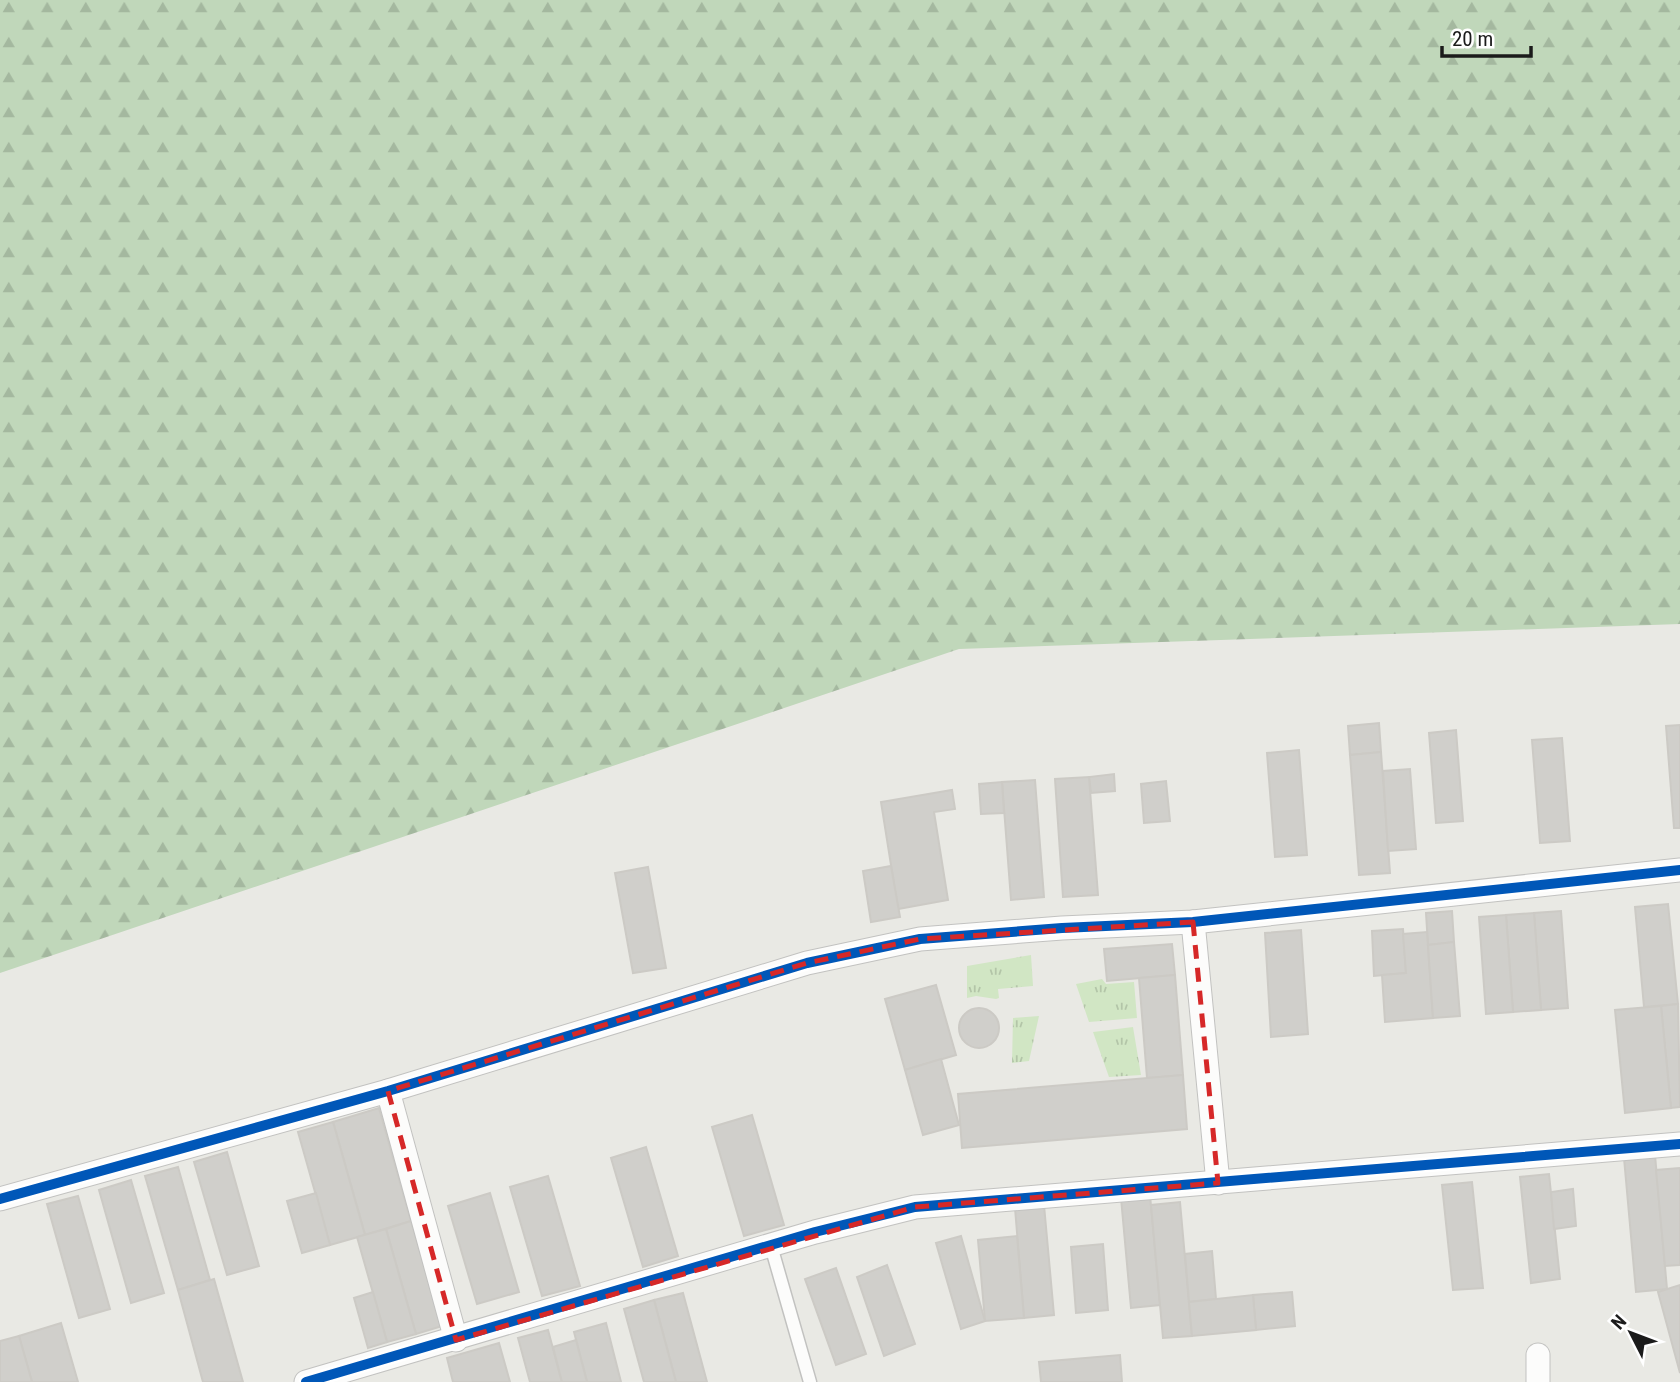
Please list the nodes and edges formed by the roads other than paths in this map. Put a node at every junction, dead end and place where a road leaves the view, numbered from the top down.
1 (1680, 870) edge
2 (1193, 922) junction
3 (388, 1091) junction
4 (1680, 1144) edge
5 (1219, 1183) junction
6 (0, 1199) edge
7 (771, 1246) junction
8 (456, 1340) junction
9 (1538, 1354) dead end
10 (306, 1382) edge
11 (810, 1382) edge
12 (1538, 1382) edge

1 - 2 street
2 - 3 street
2 - 5 street
3 - 6 street
3 - 8 street
4 - 5 street
5 - 7 street
7 - 8 street
7 - 11 lane
8 - 10 street
9 - 12 street

